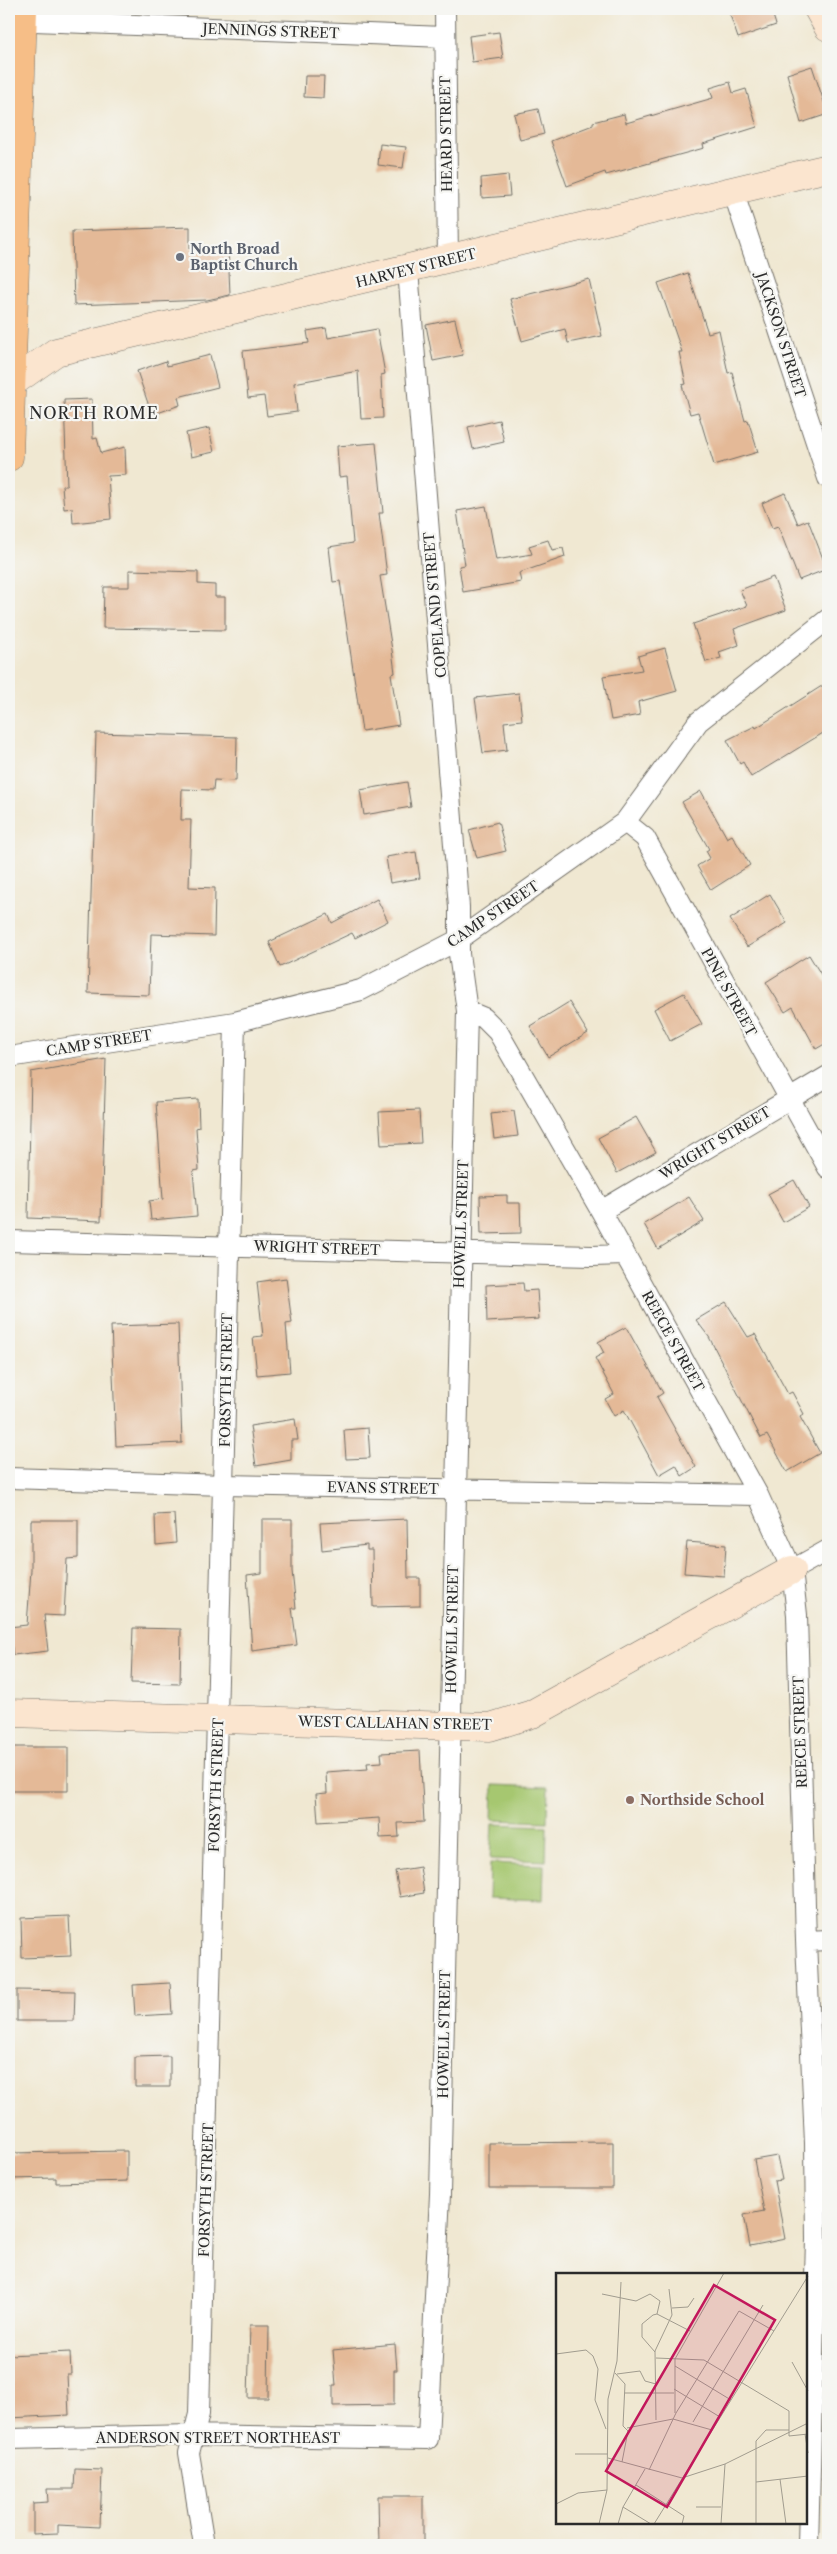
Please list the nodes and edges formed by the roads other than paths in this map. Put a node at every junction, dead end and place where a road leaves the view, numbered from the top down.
1 (445, 9) edge
2 (818, 9) edge
3 (18, 16) edge
4 (828, 27) edge
5 (444, 38) junction
6 (828, 168) edge
7 (733, 192) junction
8 (448, 260) junction
9 (408, 270) junction
10 (10, 384) edge
11 (9, 457) edge
12 (828, 478) edge
13 (828, 619) edge
14 (625, 822) junction
15 (458, 940) junction
16 (467, 1010) junction
17 (235, 1022) junction
18 (9, 1057) edge
19 (828, 1076) edge
20 (788, 1099) junction
21 (828, 1168) edge
22 (601, 1211) junction
23 (9, 1241) edge
24 (229, 1246) junction
25 (460, 1252) junction
26 (625, 1255) junction
27 (9, 1478) edge
28 (224, 1485) junction
29 (454, 1489) junction
30 (758, 1495) junction
31 (828, 1550) edge
32 (792, 1570) junction
33 (9, 1713) edge
34 (218, 1720) junction
35 (451, 1726) junction
36 (828, 1940) edge
37 (806, 1941) junction
38 (192, 2435) junction
39 (9, 2439) edge
40 (428, 2439) joint
41 (204, 2545) edge
42 (808, 2545) edge

1 - 5 street, HEARD STREET
2 - 4 street
3 - 5 street, JENNINGS STREET
3 - 10 main road
5 - 8 street, HEARD STREET
6 - 7 street, HARVEY STREET
7 - 8 street, HARVEY STREET
7 - 12 street, JACKSON STREET
8 - 9 street, HARVEY STREET
9 - 10 street, HARVEY STREET
9 - 15 street, COPELAND STREET
10 - 11 main road
13 - 14 street, CAMP STREET
14 - 15 street, CAMP STREET
14 - 20 street, PINE STREET
15 - 16 street, HOWELL STREET
15 - 17 street, CAMP STREET
16 - 22 street, REECE STREET
16 - 25 street, HOWELL STREET
17 - 18 street, CAMP STREET
17 - 24 street, FORSYTH STREET
19 - 20 street, WRIGHT STREET
20 - 21 street, PINE STREET
20 - 22 street, WRIGHT STREET
22 - 26 street, REECE STREET
23 - 24 street, WRIGHT STREET
24 - 25 street, WRIGHT STREET
24 - 28 street, FORSYTH STREET
25 - 26 street, WRIGHT STREET
25 - 29 street, HOWELL STREET
26 - 30 street, REECE STREET
27 - 28 street, EVANS STREET
28 - 29 street, EVANS STREET
28 - 34 street, FORSYTH STREET
29 - 30 street, EVANS STREET
29 - 35 street, HOWELL STREET
30 - 32 street, REECE STREET
31 - 32 street, WEST CALLAHAN STREET
32 - 35 street, WEST CALLAHAN STREET
32 - 37 street, REECE STREET
33 - 34 street, WEST CALLAHAN STREET
34 - 35 street, WEST CALLAHAN STREET
34 - 38 street, FORSYTH STREET
35 - 40 street, HOWELL STREET
36 - 37 street
37 - 42 street, REECE STREET
38 - 39 street, ANDERSON STREET NORTHEAST
38 - 40 street, ANDERSON STREET NORTHEAST
38 - 41 street, FORSYTH STREET

